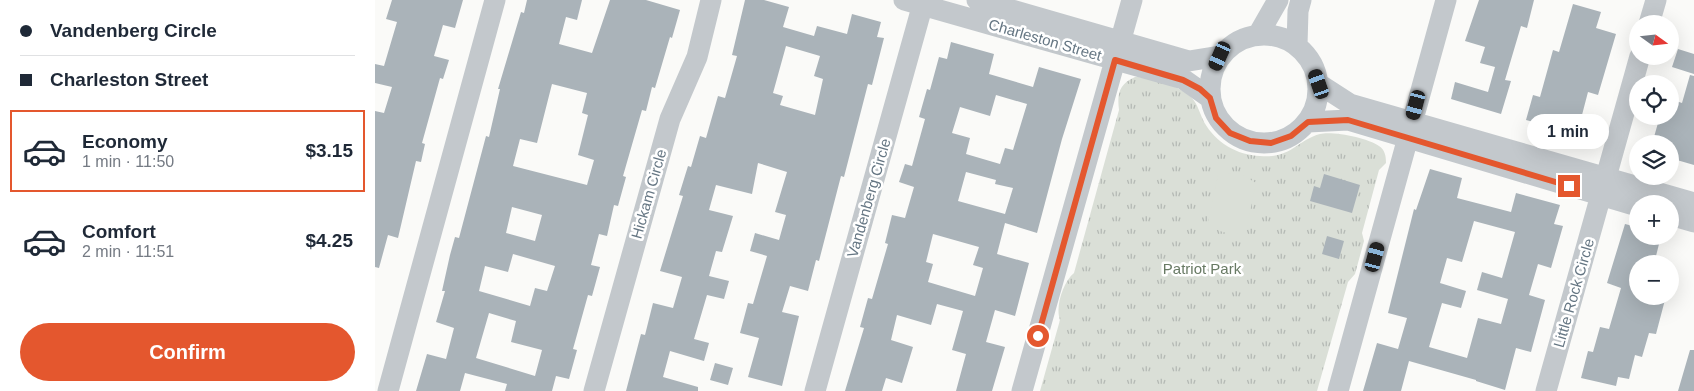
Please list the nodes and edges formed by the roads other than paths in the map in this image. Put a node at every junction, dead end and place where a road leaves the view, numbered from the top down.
1 (495, 0) edge
2 (711, 0) edge
3 (977, 0) edge
4 (1132, 0) edge
5 (1278, 0) edge
6 (1301, 0) edge
7 (1446, 0) edge
8 (1656, 0) edge
9 (917, 2) edge
10 (1652, 15) edge
11 (1258, 35) junction
12 (1297, 45) junction
13 (1118, 50) junction
14 (1220, 56) junction
15 (1638, 65) edge
16 (1319, 84) junction
17 (1210, 98) junction
18 (1308, 122) junction
19 (1409, 130) junction
20 (1604, 186) junction
21 (1629, 201) edge
22 (1694, 203) edge
23 (1679, 218) edge
24 (1694, 222) edge
25 (388, 391) edge
26 (594, 391) edge
27 (815, 391) edge
28 (1022, 391) edge
29 (1338, 391) edge
30 (1546, 391) edge

1 - 25 street
2 - 26 street, Hickam Circle
3 - 13 street, Charleston Street
4 - 13 street
5 - 11 street
6 - 12 street
7 - 19 street
8 - 10 street
9 - 13 street, Charleston Street
9 - 27 street, Vandenberg Circle
11 - 12 street
11 - 14 street
12 - 16 street
13 - 14 street, Charleston Street
13 - 17 street, Charleston Street
13 - 28 street
14 - 17 street
15 - 20 street, Little Rock Circle
16 - 18 street
16 - 19 street
17 - 18 street
18 - 19 street
19 - 20 street
19 - 29 street
20 - 21 street
20 - 22 street
20 - 30 street, Little Rock Circle
23 - 24 street

